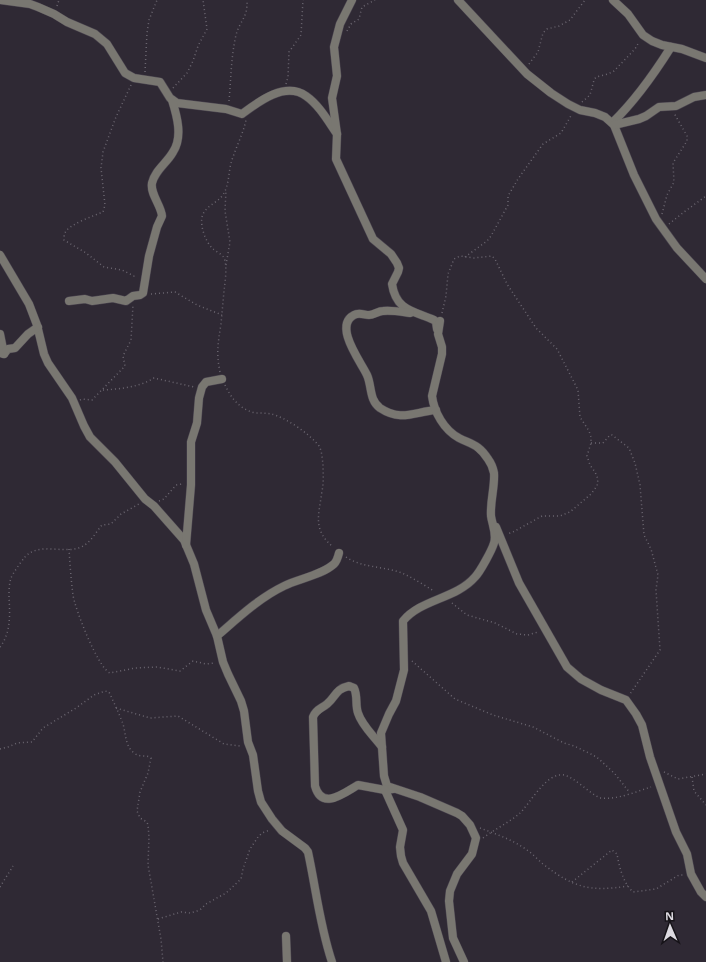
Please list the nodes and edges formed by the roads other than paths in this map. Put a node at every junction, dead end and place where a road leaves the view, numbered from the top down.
1 (0, 0) edge
2 (352, 0) edge
3 (458, 0) edge
4 (613, 0) edge
5 (671, 47) junction
6 (706, 58) edge
7 (706, 95) edge
8 (170, 97) junction
9 (613, 124) junction
10 (337, 134) junction
11 (0, 255) edge
12 (706, 279) edge
13 (69, 301) dead end
14 (417, 314) junction
15 (440, 320) road end
16 (38, 327) junction
17 (438, 331) junction
18 (0, 334) edge
19 (2, 353) edge
20 (222, 379) road end
21 (436, 410) junction
22 (491, 517) junction
23 (186, 545) junction
24 (339, 553) road end
25 (217, 636) junction
26 (383, 749) junction
27 (394, 789) junction
28 (385, 790) junction
29 (706, 897) edge
30 (286, 936) dead end
31 (287, 962) edge
32 (332, 962) edge
33 (446, 962) edge
34 (464, 962) edge

1 - 8 street
2 - 10 street
3 - 9 street
4 - 5 street
5 - 6 street
5 - 9 street
7 - 9 street
8 - 10 street
8 - 13 street
9 - 12 street
10 - 14 street
11 - 16 street
14 - 17 street
14 - 21 street
15 - 17 street
16 - 19 street
16 - 23 street
17 - 21 street
18 - 19 street
20 - 23 street
21 - 22 street
22 - 26 street
22 - 29 street
23 - 25 street
24 - 25 street
25 - 32 street
26 - 27 street
26 - 28 street
27 - 28 street
27 - 34 street
28 - 33 street
30 - 31 street

